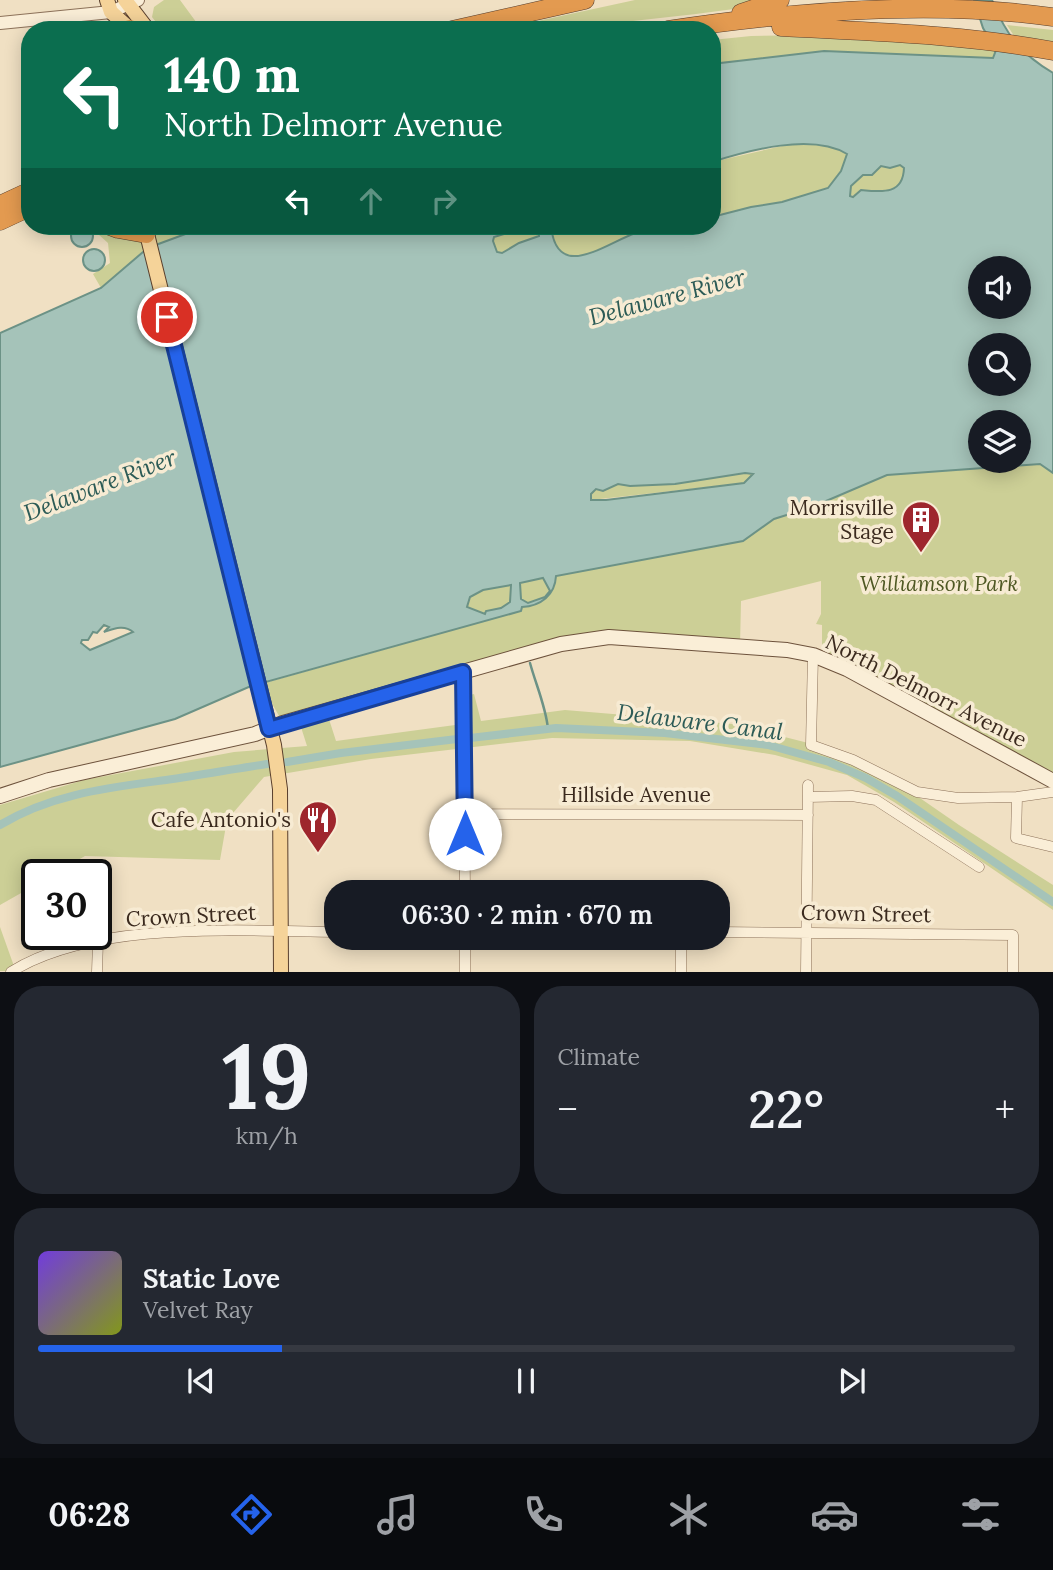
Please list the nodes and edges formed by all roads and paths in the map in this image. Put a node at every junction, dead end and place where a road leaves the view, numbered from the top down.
1 (563, 0) edge
2 (585, 0) edge
3 (780, 0) edge
4 (131, 2) edge
5 (109, 6) edge
6 (526, 12) junction
7 (1053, 17) edge
8 (122, 21) edge
9 (143, 21) edge
10 (489, 21) edge
11 (708, 21) edge
12 (0, 23) edge
13 (721, 24) edge
14 (721, 24) edge
15 (1046, 49) edge
16 (21, 195) edge
17 (0, 205) edge
18 (21, 211) edge
19 (0, 221) edge
20 (147, 235) edge
21 (813, 655) junction
22 (463, 672) junction
23 (269, 729) junction
24 (1053, 781) edge
25 (808, 785) dead end
26 (1053, 792) edge
27 (0, 796) edge
28 (808, 797) junction
29 (1017, 797) junction
30 (465, 814) junction
31 (808, 814) junction
32 (1053, 847) edge
33 (979, 867) dead end
34 (465, 880) edge
35 (281, 932) junction
36 (324, 932) edge
37 (730, 932) edge
38 (807, 933) junction
39 (112, 939) edge
40 (63, 950) edge
41 (98, 950) edge
42 (465, 950) edge
43 (681, 950) edge
44 (10, 971) edge
45 (97, 971) edge
46 (281, 971) edge
47 (465, 971) edge
48 (681, 971) edge
49 (806, 971) edge
50 (1013, 971) edge

1 - 6 highway
2 - 6 highway
3 - 11 highway
4 - 5 street
4 - 9 main road
5 - 8 main road
5 - 12 street
6 - 10 highway
7 - 13 highway
14 - 15 highway
16 - 17 highway
18 - 19 highway
20 - 23 main road
21 - 22 main road, North Delmorr Avenue
21 - 24 main road, North Delmorr Avenue
21 - 29 street
22 - 23 main road, North Delmorr Avenue
22 - 30 street
23 - 27 main road, North Delmorr Avenue
23 - 35 main road
25 - 28 street
26 - 29 street
28 - 31 street
28 - 33 street
29 - 32 street
30 - 31 street, Hillside Avenue
30 - 34 street
31 - 38 street
35 - 36 street, Crown Street
35 - 39 street, Crown Street
35 - 46 main road
37 - 38 street, Crown Street
38 - 49 street
38 - 50 street, Crown Street
40 - 44 street, Crown Street
41 - 45 street
42 - 47 street
43 - 48 street

